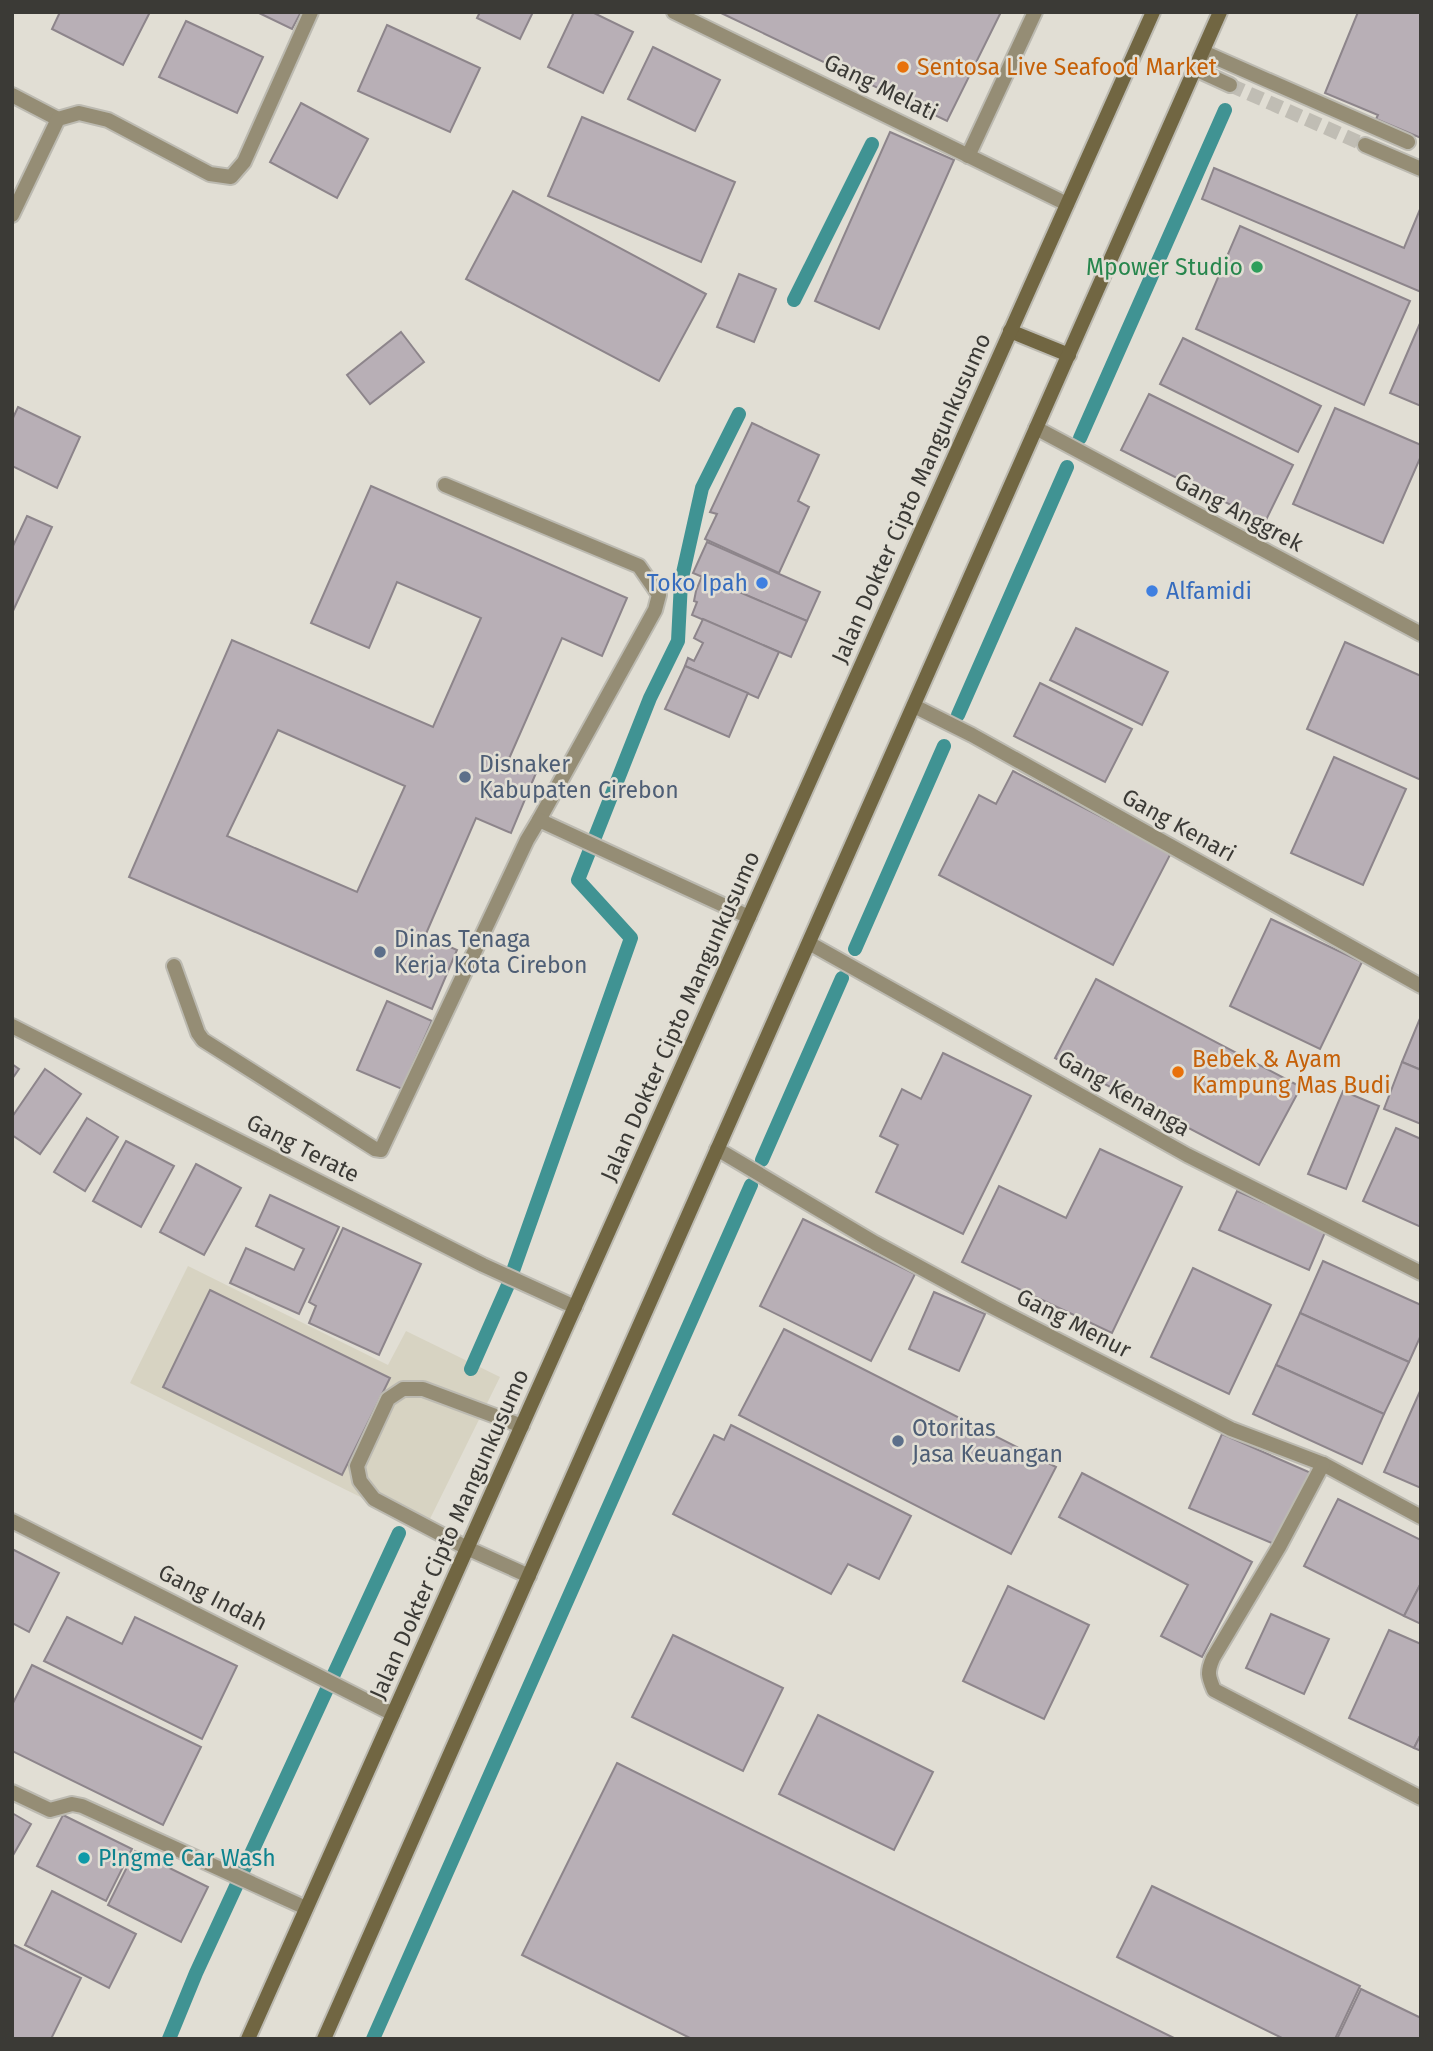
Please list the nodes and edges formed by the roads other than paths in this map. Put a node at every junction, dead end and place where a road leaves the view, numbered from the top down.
1 (311, 12) edge
2 (674, 12) edge
3 (1035, 12) edge
4 (1153, 12) edge
5 (1220, 12) edge
6 (1203, 52) junction
7 (1195, 69) junction
8 (1230, 85) tunnel mouth
9 (12, 94) edge
10 (58, 119) junction
11 (1408, 142) dead end
12 (1365, 145) tunnel mouth
13 (968, 156) junction
14 (1421, 169) edge
15 (1067, 204) junction
16 (12, 215) edge
17 (1010, 331) junction
18 (1069, 355) junction
19 (1036, 428) junction
20 (445, 485) dead end
21 (1421, 634) edge
22 (914, 706) junction
23 (539, 820) junction
24 (750, 916) junction
25 (809, 943) junction
26 (174, 966) dead end
27 (1421, 986) edge
28 (12, 1026) edge
29 (718, 1149) junction
30 (1421, 1273) edge
31 (575, 1307) junction
32 (522, 1426) junction
33 (1323, 1464) junction
34 (1421, 1517) edge
35 (12, 1521) edge
36 (467, 1548) junction
37 (529, 1576) junction
38 (393, 1714) junction
39 (12, 1792) edge
40 (1421, 1798) edge
41 (306, 1908) junction
42 (248, 2039) edge
43 (324, 2039) edge

1 - 10 street
2 - 13 street, Gang Melati
3 - 13 street
4 - 15 main road, Jalan Dokter Cipto Mangunkusumo
5 - 6 main road
6 - 7 main road
6 - 11 street
7 - 8 street
7 - 18 main road
9 - 10 street
10 - 16 street
12 - 14 street
13 - 15 street, Gang Melati
15 - 17 main road, Jalan Dokter Cipto Mangunkusumo
17 - 18 main road
17 - 24 main road, Jalan Dokter Cipto Mangunkusumo
18 - 19 main road
19 - 21 street, Gang Anggrek
19 - 22 main road
20 - 23 street
22 - 25 main road
22 - 27 street, Gang Kenari
23 - 24 street
23 - 26 street
24 - 31 main road, Jalan Dokter Cipto Mangunkusumo
25 - 29 main road
25 - 30 street, Gang Kenanga
28 - 31 street, Gang Terate
29 - 33 street, Gang Menur
29 - 37 main road
31 - 32 main road, Jalan Dokter Cipto Mangunkusumo
32 - 36 main road, Jalan Dokter Cipto Mangunkusumo
32 - 36 street
33 - 34 street, Gang Menur
33 - 40 street
35 - 38 street, Gang Indah
36 - 37 street
36 - 38 main road, Jalan Dokter Cipto Mangunkusumo
37 - 43 main road
38 - 41 main road, Jalan Dokter Cipto Mangunkusumo
39 - 41 street
41 - 42 main road, Jalan Dokter Cipto Mangunkusumo

